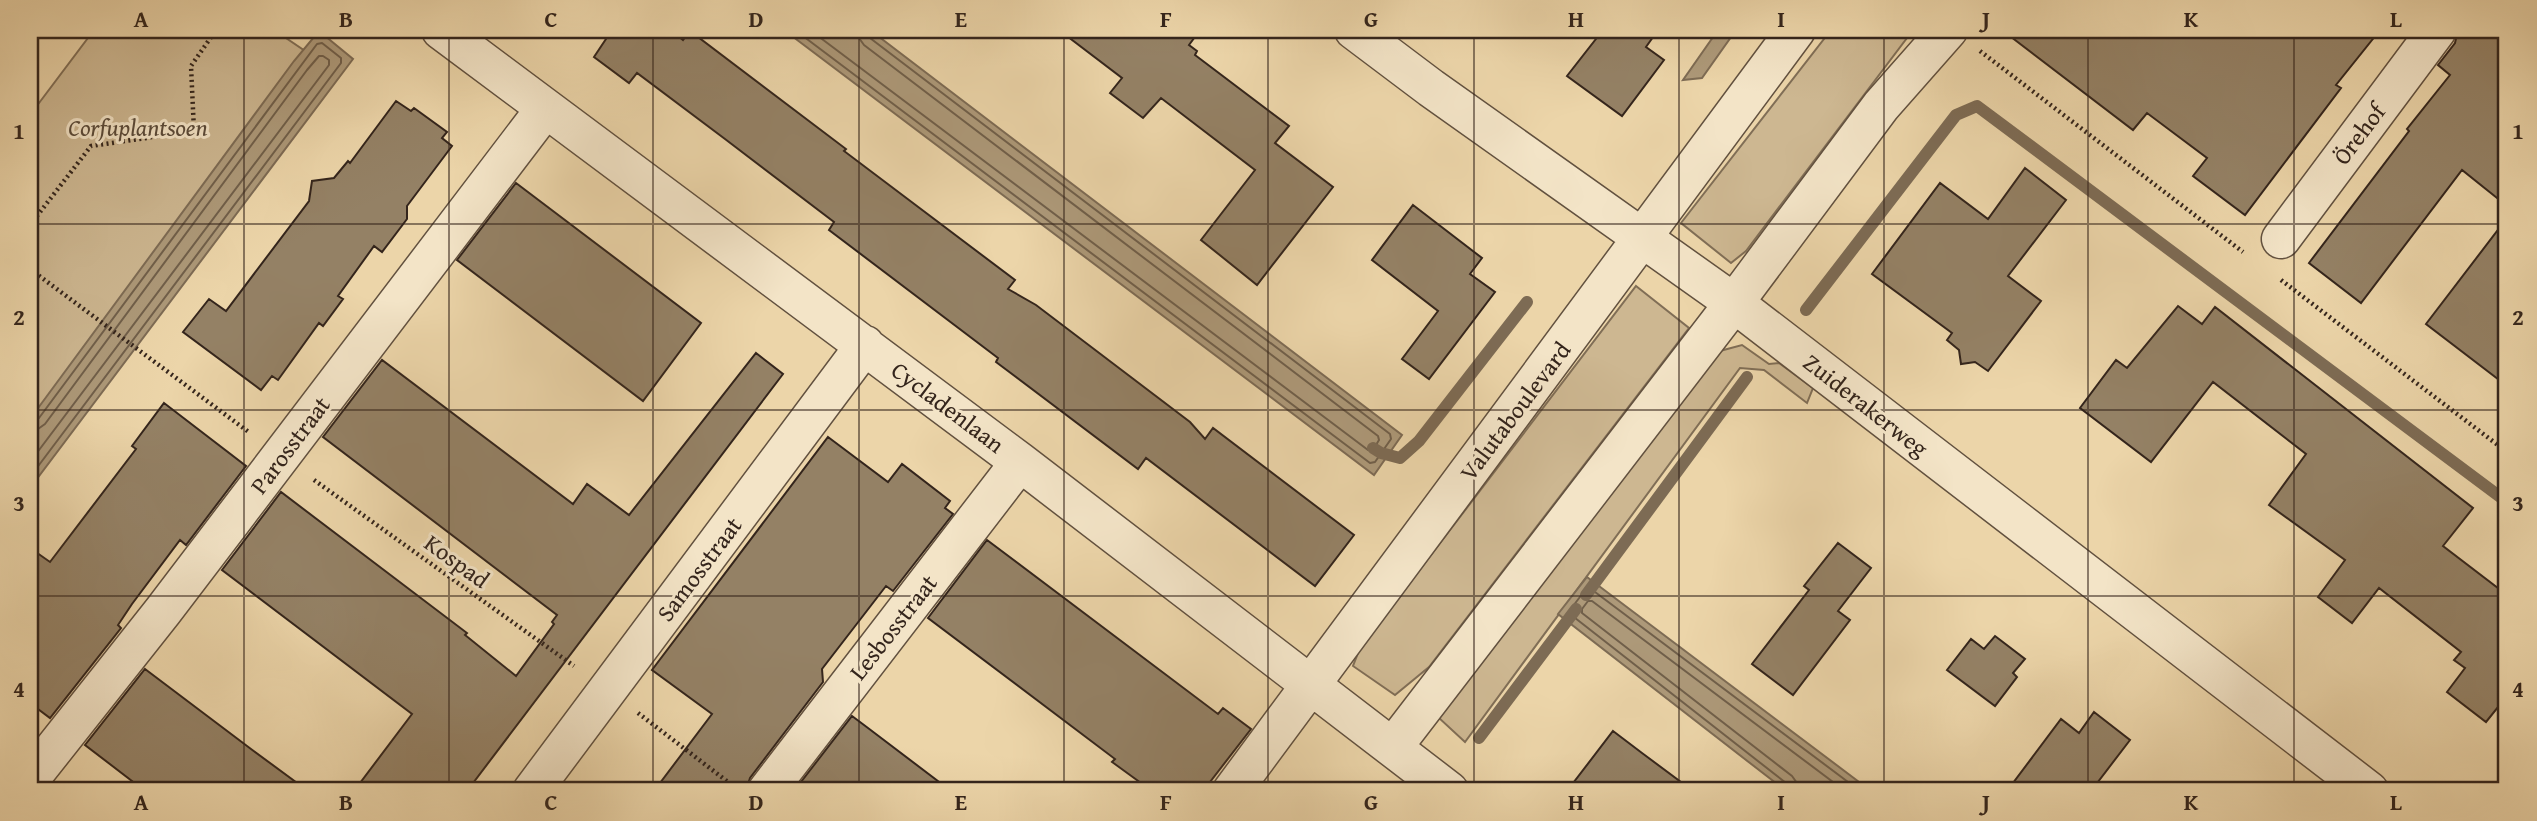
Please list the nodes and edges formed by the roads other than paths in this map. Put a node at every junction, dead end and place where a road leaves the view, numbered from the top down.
1 (441, 30) edge
2 (1354, 30) edge
3 (1796, 30) edge
4 (2437, 30) edge
5 (1961, 38) edge
6 (545, 109) junction
7 (1642, 240) junction
8 (2264, 247) road end
9 (1734, 303) junction
10 (865, 345) junction
11 (1020, 462) junction
12 (1311, 685) junction
13 (1400, 753) junction
14 (30, 779) edge
15 (532, 791) edge
16 (766, 791) edge
17 (1232, 791) edge
18 (1449, 791) edge
19 (2368, 791) edge

1 - 6 street, Cycladenlaan
2 - 7 street, Zuiderakerweg
3 - 7 street, Valutaboulevard
4 - 8 street, Örehof
5 - 9 street
6 - 10 street, Cycladenlaan
6 - 14 street, Parosstraat
7 - 9 street, Zuiderakerweg
7 - 12 street, Valutaboulevard
9 - 13 street
9 - 19 street, Zuiderakerweg
10 - 11 street, Cycladenlaan
10 - 15 street, Samosstraat
11 - 12 street, Cycladenlaan
11 - 16 street, Lesbosstraat
12 - 13 street, Cycladenlaan
12 - 17 street, Valutaboulevard
13 - 18 street, Cycladenlaan

